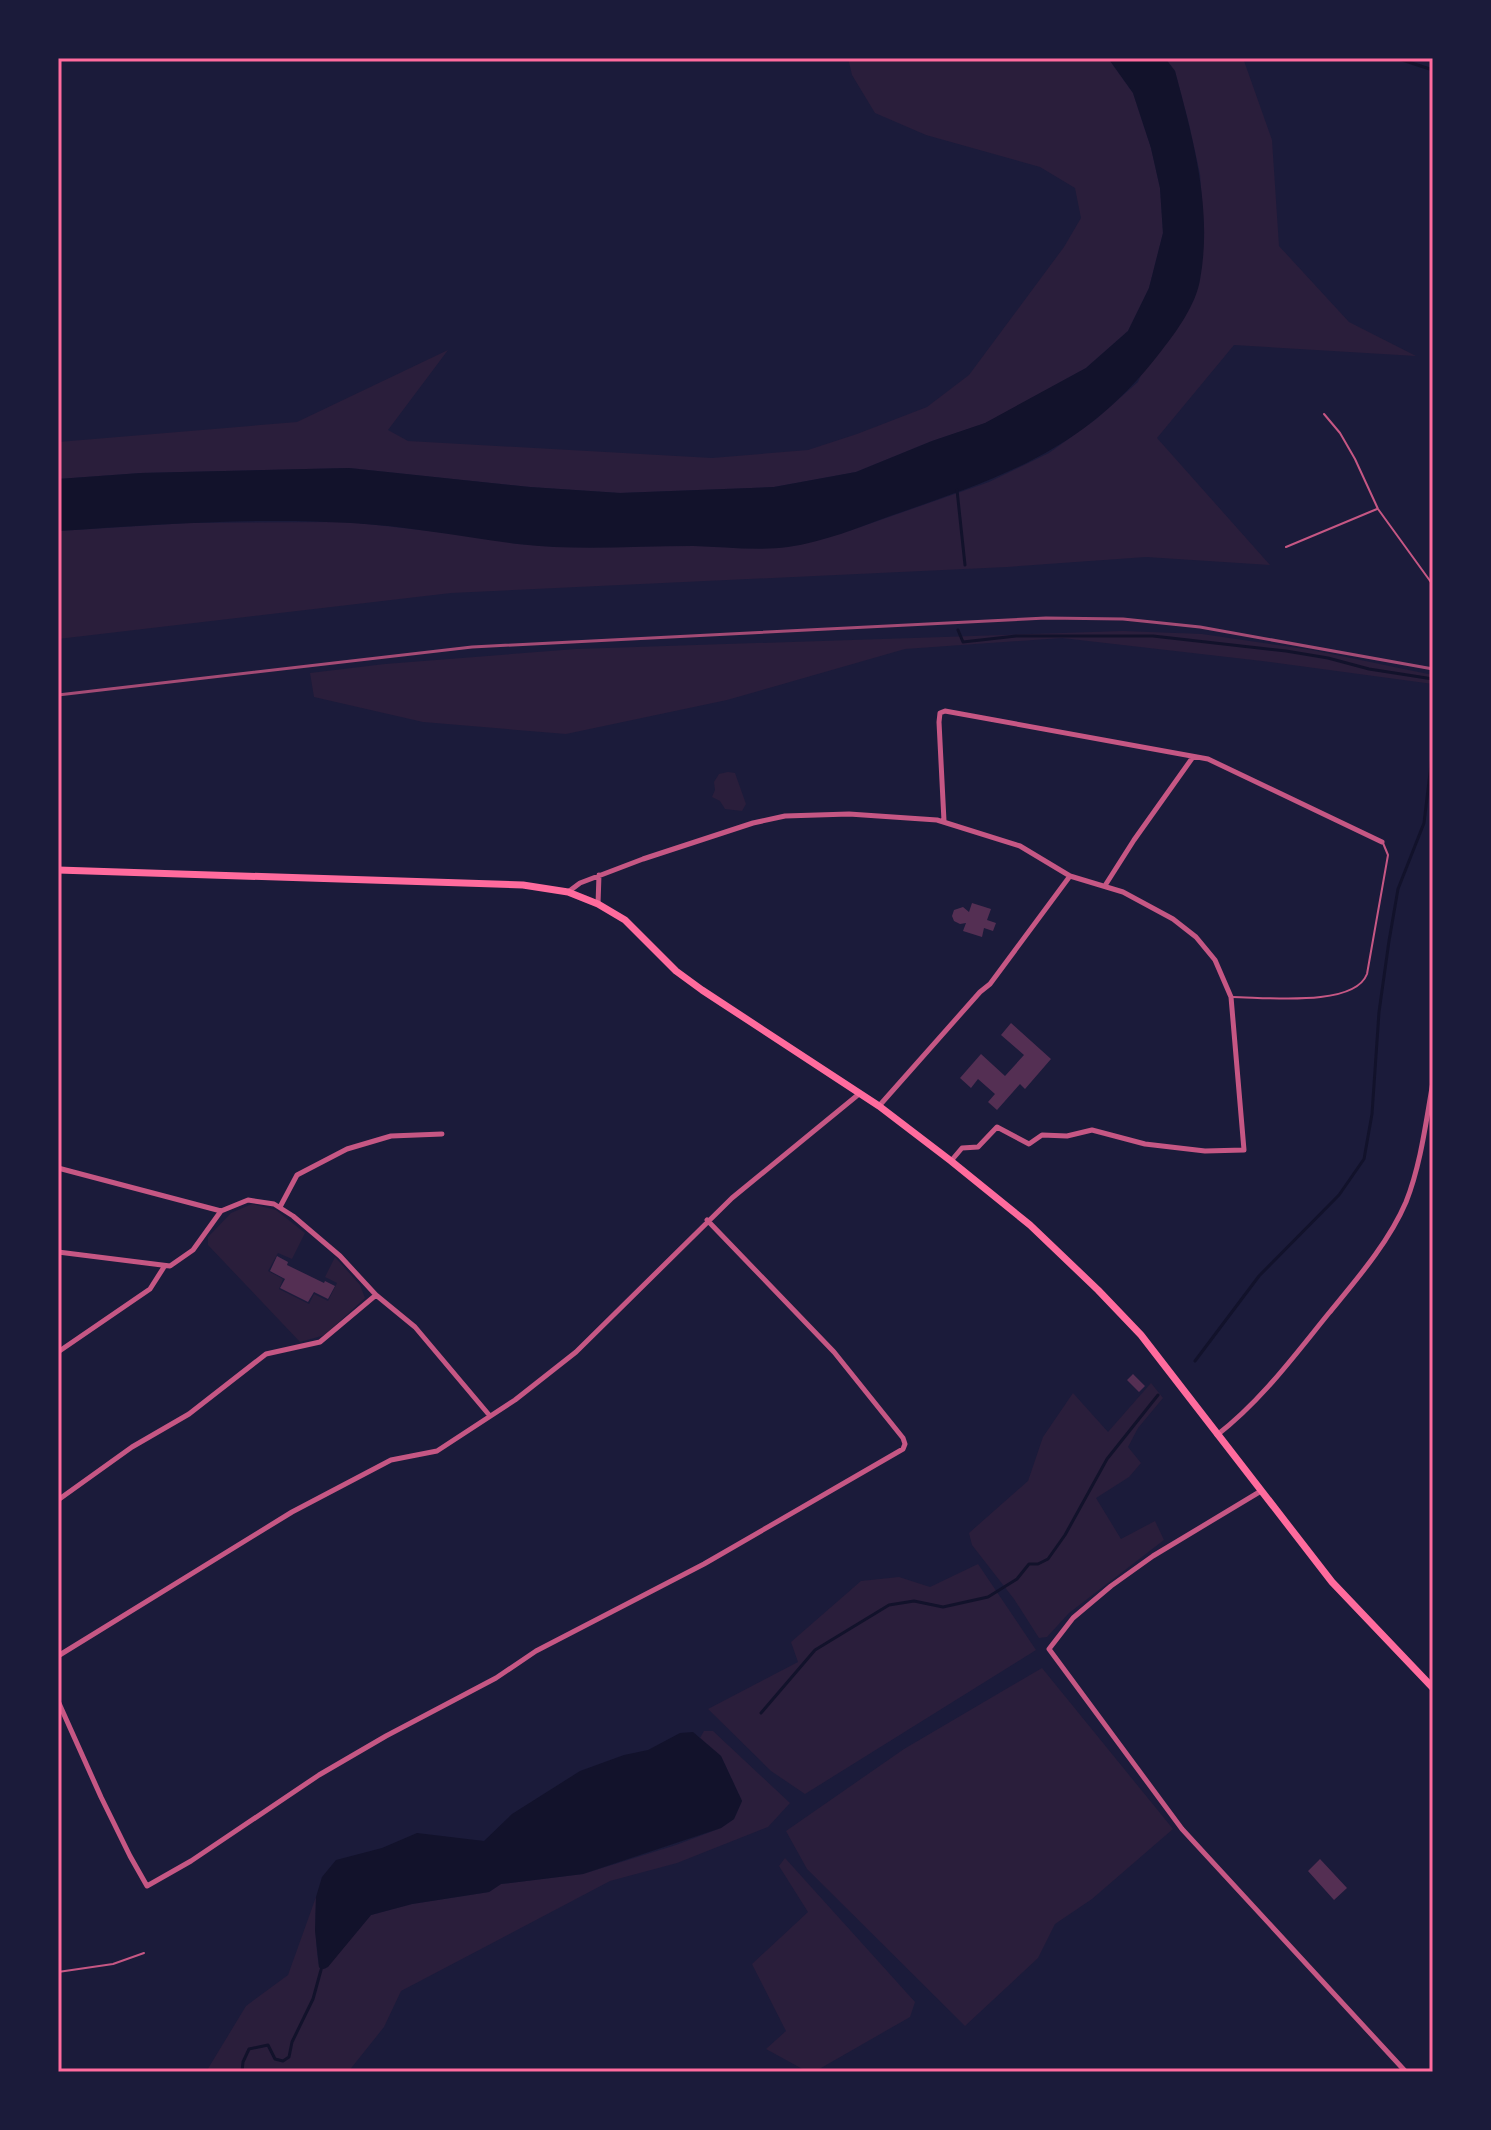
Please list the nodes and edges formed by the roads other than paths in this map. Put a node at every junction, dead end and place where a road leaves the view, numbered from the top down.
1 (1324, 414) dead end
2 (1378, 509) junction
3 (1286, 547) dead end
4 (1433, 585) edge
5 (1193, 757) junction
6 (944, 821) junction
7 (1382, 842) joint
8 (58, 870) edge
9 (599, 875) junction
10 (1070, 876) junction
11 (1105, 885) junction
12 (568, 892) junction
13 (598, 904) junction
14 (1231, 997) junction
15 (1433, 1082) edge
16 (859, 1094) junction
17 (879, 1106) junction
18 (442, 1134) dead end
19 (951, 1161) junction
20 (58, 1168) edge
21 (280, 1207) junction
22 (221, 1211) junction
23 (707, 1220) junction
24 (58, 1252) edge
25 (164, 1267) junction
26 (376, 1295) junction
27 (58, 1352) edge
28 (490, 1416) junction
29 (1217, 1435) junction
30 (1261, 1491) junction
31 (58, 1500) edge
32 (58, 1656) edge
33 (1433, 1688) edge
34 (58, 1701) edge
35 (144, 1953) dead end
36 (58, 1972) edge
37 (1406, 2072) edge

1 - 2 lane
2 - 3 lane
2 - 4 lane
5 - 6 street
5 - 7 street
5 - 11 street
6 - 9 street
6 - 10 street
7 - 14 lane
8 - 12 main road
9 - 12 street
9 - 13 street
10 - 11 street
10 - 17 street
11 - 14 street
12 - 13 main road
13 - 16 main road
14 - 19 street
15 - 29 street
16 - 17 main road
16 - 23 street
17 - 19 main road
18 - 21 street
19 - 29 main road
20 - 22 street
21 - 22 street
21 - 26 street
22 - 25 street
23 - 28 street
23 - 34 street
24 - 25 street
25 - 27 street
26 - 28 street
26 - 31 street
28 - 32 street
29 - 30 main road
30 - 33 main road
30 - 37 street
35 - 36 lane

